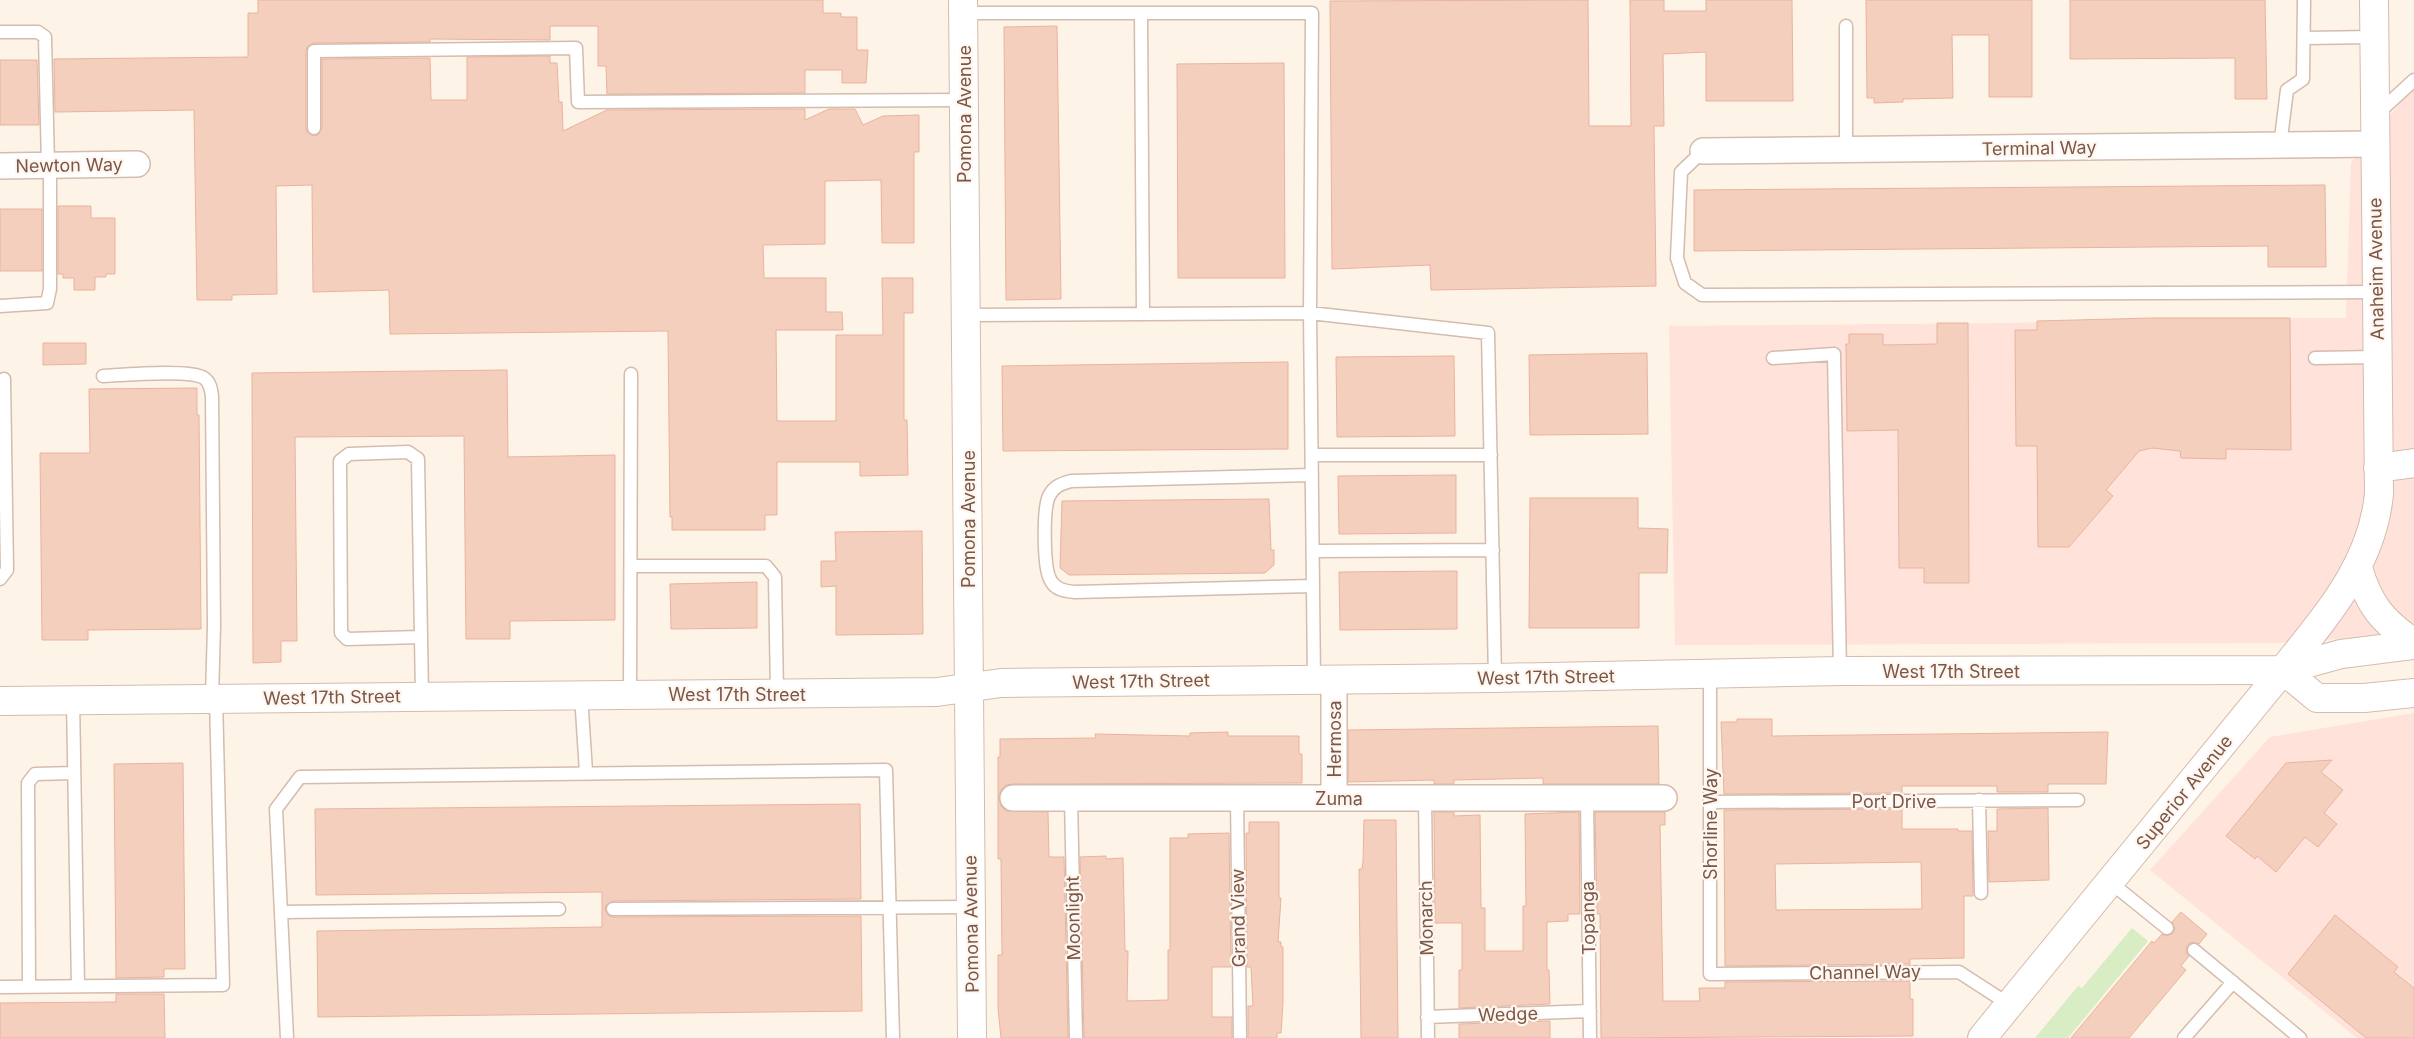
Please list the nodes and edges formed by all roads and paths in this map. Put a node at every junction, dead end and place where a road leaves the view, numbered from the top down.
1 (2304, 0) edge
2 (2374, 0) edge
3 (963, 7) edge
4 (1142, 14) junction
5 (1846, 26) dead end
6 (0, 32) edge
7 (2374, 37) junction
8 (2304, 38) junction
9 (2414, 80) edge
10 (964, 100) junction
11 (2375, 116) junction
12 (314, 128) dead end
13 (2375, 144) junction
14 (2280, 146) junction
15 (1846, 149) junction
16 (1703, 151) joint
17 (137, 164) dead end
18 (0, 166) edge
19 (49, 166) junction
20 (2377, 292) junction
21 (0, 306) edge
22 (1310, 313) junction
23 (1143, 314) junction
24 (966, 315) junction
25 (2377, 357) junction
26 (1773, 358) dead end
27 (2314, 358) dead end
28 (631, 374) dead end
29 (103, 376) dead end
30 (4, 379) dead end
31 (1312, 455) junction
32 (1491, 455) junction
33 (2414, 463) edge
34 (2378, 468) junction
35 (1312, 474) junction
36 (2371, 537) joint
37 (1493, 550) junction
38 (1313, 551) junction
39 (632, 566) junction
40 (2358, 568) junction
41 (0, 579) edge
42 (1313, 586) junction
43 (421, 638) junction
44 (2414, 644) edge
45 (2284, 670) junction
46 (1840, 671) junction
47 (1710, 674) junction
48 (1495, 678) junction
49 (1324, 680) junction
50 (969, 687) junction
51 (777, 693) junction
52 (2414, 693) edge
53 (630, 694) junction
54 (581, 695) junction
55 (422, 696) junction
56 (214, 698) junction
57 (73, 700) junction
58 (0, 701) edge
59 (586, 772) junction
60 (74, 773) junction
61 (1013, 798) dead end
62 (1070, 798) junction
63 (1237, 798) junction
64 (1334, 798) junction
65 (1425, 798) junction
66 (1587, 798) junction
67 (1664, 798) dead end
68 (1978, 800) junction
69 (2078, 800) dead end
70 (1710, 802) junction
71 (2110, 882) junction
72 (1982, 893) dead end
73 (889, 907) junction
74 (971, 907) junction
75 (613, 909) dead end
76 (559, 910) dead end
77 (280, 912) junction
78 (2167, 928) dead end
79 (2194, 950) dead end
80 (1710, 974) joint
81 (2233, 982) junction
82 (78, 986) junction
83 (0, 987) edge
84 (29, 987) junction
85 (2010, 1005) junction
86 (1590, 1012) junction
87 (1427, 1017) junction
88 (1989, 1036) edge
89 (286, 1038) edge
90 (893, 1038) edge
91 (972, 1038) edge
92 (1076, 1038) edge
93 (1240, 1038) edge
94 (1428, 1038) edge
95 (1590, 1038) edge
96 (2184, 1038) edge
97 (2300, 1038) edge

1 - 8 lane
2 - 7 street, Anaheim Avenue
3 - 4 lane
3 - 10 street, Pomona Avenue
4 - 22 lane
4 - 23 lane
5 - 15 lane
6 - 19 lane
7 - 8 lane
7 - 11 street, Anaheim Avenue
8 - 14 lane
9 - 11 lane
10 - 12 lane
10 - 24 street, Pomona Avenue
11 - 13 street, Anaheim Avenue
13 - 14 street, Terminal Way
13 - 20 street, Anaheim Avenue
14 - 15 street, Terminal Way
15 - 16 street, Terminal Way
16 - 20 lane
17 - 19 street, Newton Way
18 - 19 street, Newton Way
19 - 21 lane
20 - 25 street, Anaheim Avenue
22 - 23 lane
22 - 31 lane
22 - 32 lane
23 - 24 lane
24 - 50 street, Pomona Avenue
25 - 27 lane
25 - 34 street, Anaheim Avenue
26 - 46 lane
28 - 39 lane
29 - 56 lane
30 - 41 lane
31 - 32 lane
31 - 35 lane
32 - 37 lane
33 - 34 street
34 - 36 street, Anaheim Avenue
35 - 38 lane
35 - 42 lane
36 - 40 street, Superior Avenue
37 - 38 lane
37 - 48 lane
38 - 42 lane
39 - 51 lane
39 - 53 lane
40 - 44 street
40 - 45 street, Superior Avenue
42 - 49 lane
43 - 43 lane
43 - 55 lane
44 - 45 street, West 17th Street
45 - 46 street, West 17th Street
45 - 52 street
45 - 71 street, Superior Avenue
46 - 47 street, West 17th Street
47 - 48 street, West 17th Street
47 - 70 lane, Shorline Way
48 - 49 street, West 17th Street
49 - 50 street, West 17th Street
49 - 64 street, Hermosa
50 - 51 street, West 17th Street
50 - 74 street, Pomona Avenue
51 - 53 street, West 17th Street
53 - 54 street, West 17th Street
54 - 55 street, West 17th Street
54 - 59 lane
55 - 56 street, West 17th Street
56 - 57 street, West 17th Street
56 - 82 lane
57 - 58 street, West 17th Street
57 - 60 lane
59 - 73 lane
59 - 77 lane
60 - 82 lane
60 - 84 lane
61 - 62 street, Zuma
62 - 63 street, Zuma
62 - 92 lane, Moonlight
63 - 64 street, Zuma
63 - 93 lane, Grand View
64 - 65 street, Zuma
65 - 66 street, Zuma
65 - 87 lane, Monarch
66 - 67 street, Zuma
66 - 86 lane, Topanga
68 - 69 lane, Port Drive
68 - 70 lane, Port Drive
68 - 72 lane
70 - 80 lane, Shorline Way
71 - 78 lane
71 - 85 street, Superior Avenue
73 - 74 lane
73 - 75 lane
73 - 90 lane
74 - 91 street, Pomona Avenue
76 - 77 lane
77 - 89 lane
79 - 81 lane
80 - 85 lane, Channel Way
81 - 96 lane
81 - 97 lane
82 - 84 lane
83 - 84 lane
85 - 88 street, Superior Avenue
86 - 87 lane, Wedge
86 - 95 lane, Topanga
87 - 94 lane, Monarch

